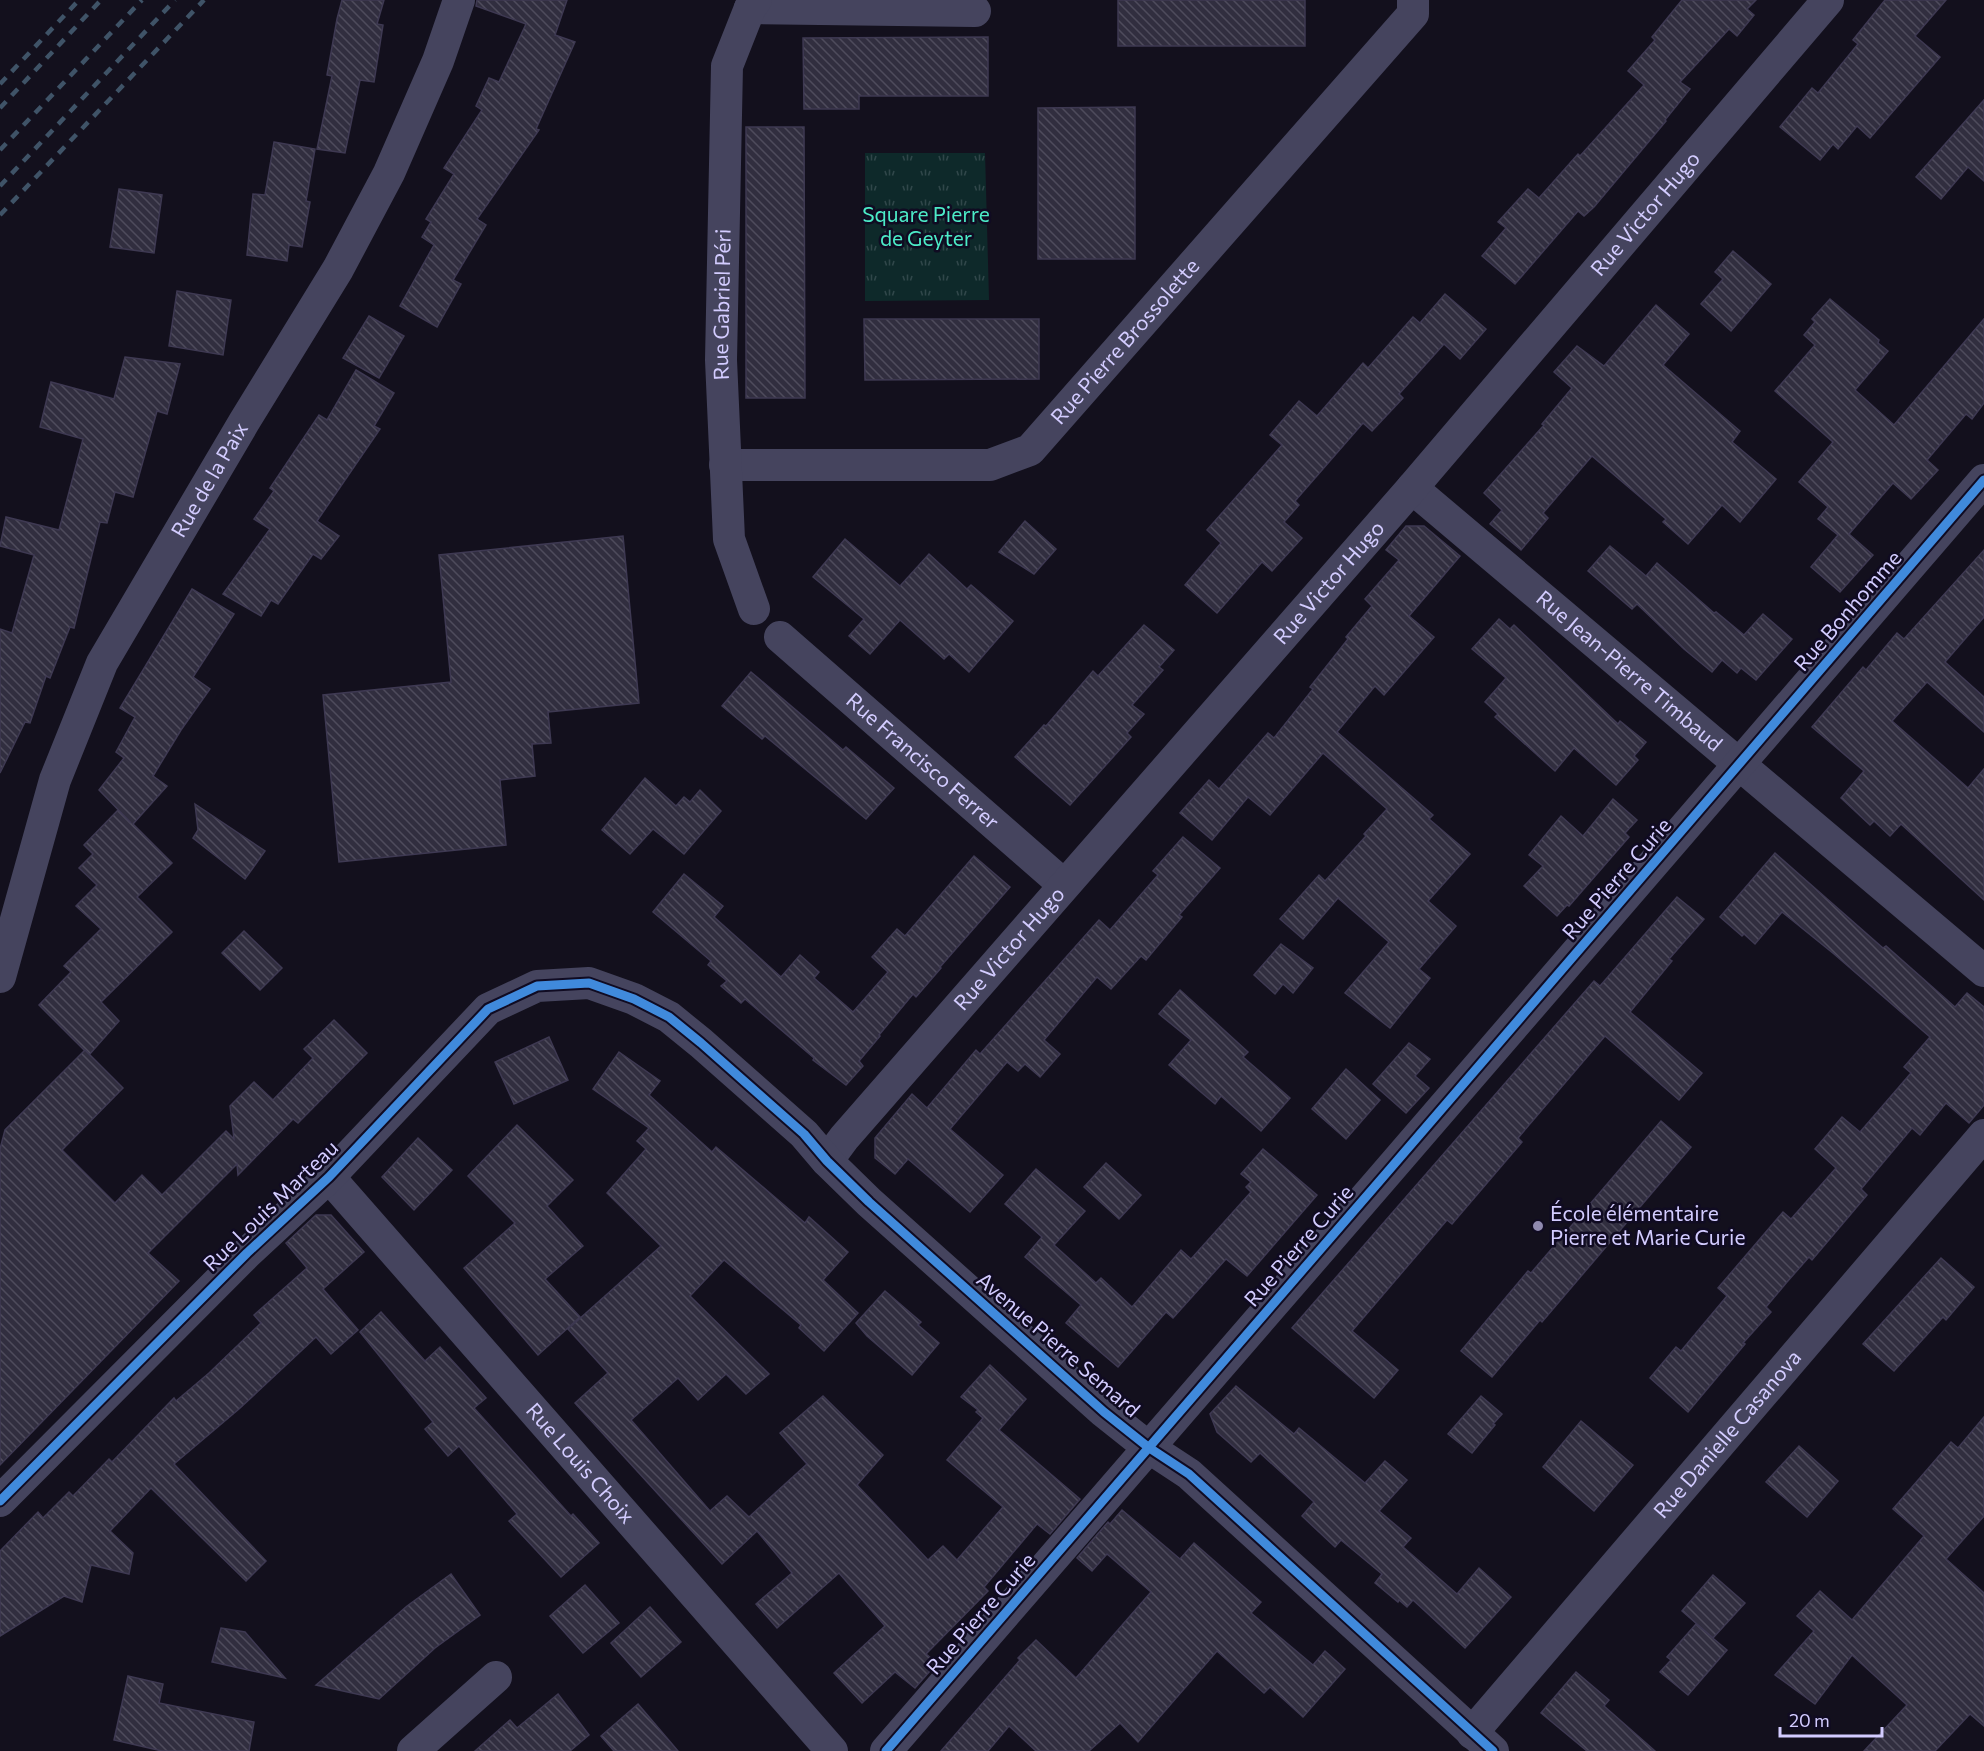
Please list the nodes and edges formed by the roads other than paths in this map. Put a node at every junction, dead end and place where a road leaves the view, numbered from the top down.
1 (459, 0) edge
2 (1413, 0) edge
3 (1828, 0) edge
4 (753, 4) edge
5 (975, 11) dead end
6 (725, 465) junction
7 (1984, 480) edge
8 (1412, 488) junction
9 (754, 609) dead end
10 (780, 637) dead end
11 (1740, 766) junction
12 (1064, 885) junction
13 (1984, 971) edge
14 (0, 976) edge
15 (589, 984) joint
16 (1984, 1135) edge
17 (827, 1161) junction
18 (328, 1177) junction
19 (1148, 1447) junction
20 (0, 1501) edge
21 (496, 1677) dead end
22 (1482, 1742) edge
23 (413, 1751) edge
24 (832, 1751) edge
25 (886, 1751) edge

1 - 14 street, Rue de la Paix
2 - 6 street, Rue Pierre Brossolette
3 - 8 street, Rue Victor Hugo
4 - 5 street
4 - 6 street, Rue Gabriel Péri
6 - 9 street, Rue Gabriel Péri
7 - 11 street, Rue Bonhomme
8 - 11 street, Rue Jean-Pierre Timbaud
8 - 12 street, Rue Victor Hugo
10 - 12 street, Rue Francisco Ferrer
11 - 13 street, Rue Jean-Pierre Timbaud
11 - 19 street, Rue Pierre Curie
12 - 17 street, Rue Victor Hugo
15 - 17 street, Avenue Pierre Semard
15 - 18 street, Rue Louis Marteau
16 - 22 street, Rue Danielle Casanova
17 - 19 street, Avenue Pierre Semard
18 - 20 street, Rue Louis Marteau
18 - 24 street, Rue Louis Choix
19 - 22 street, Avenue Pierre Semard
19 - 25 street, Rue Pierre Curie
21 - 23 street

